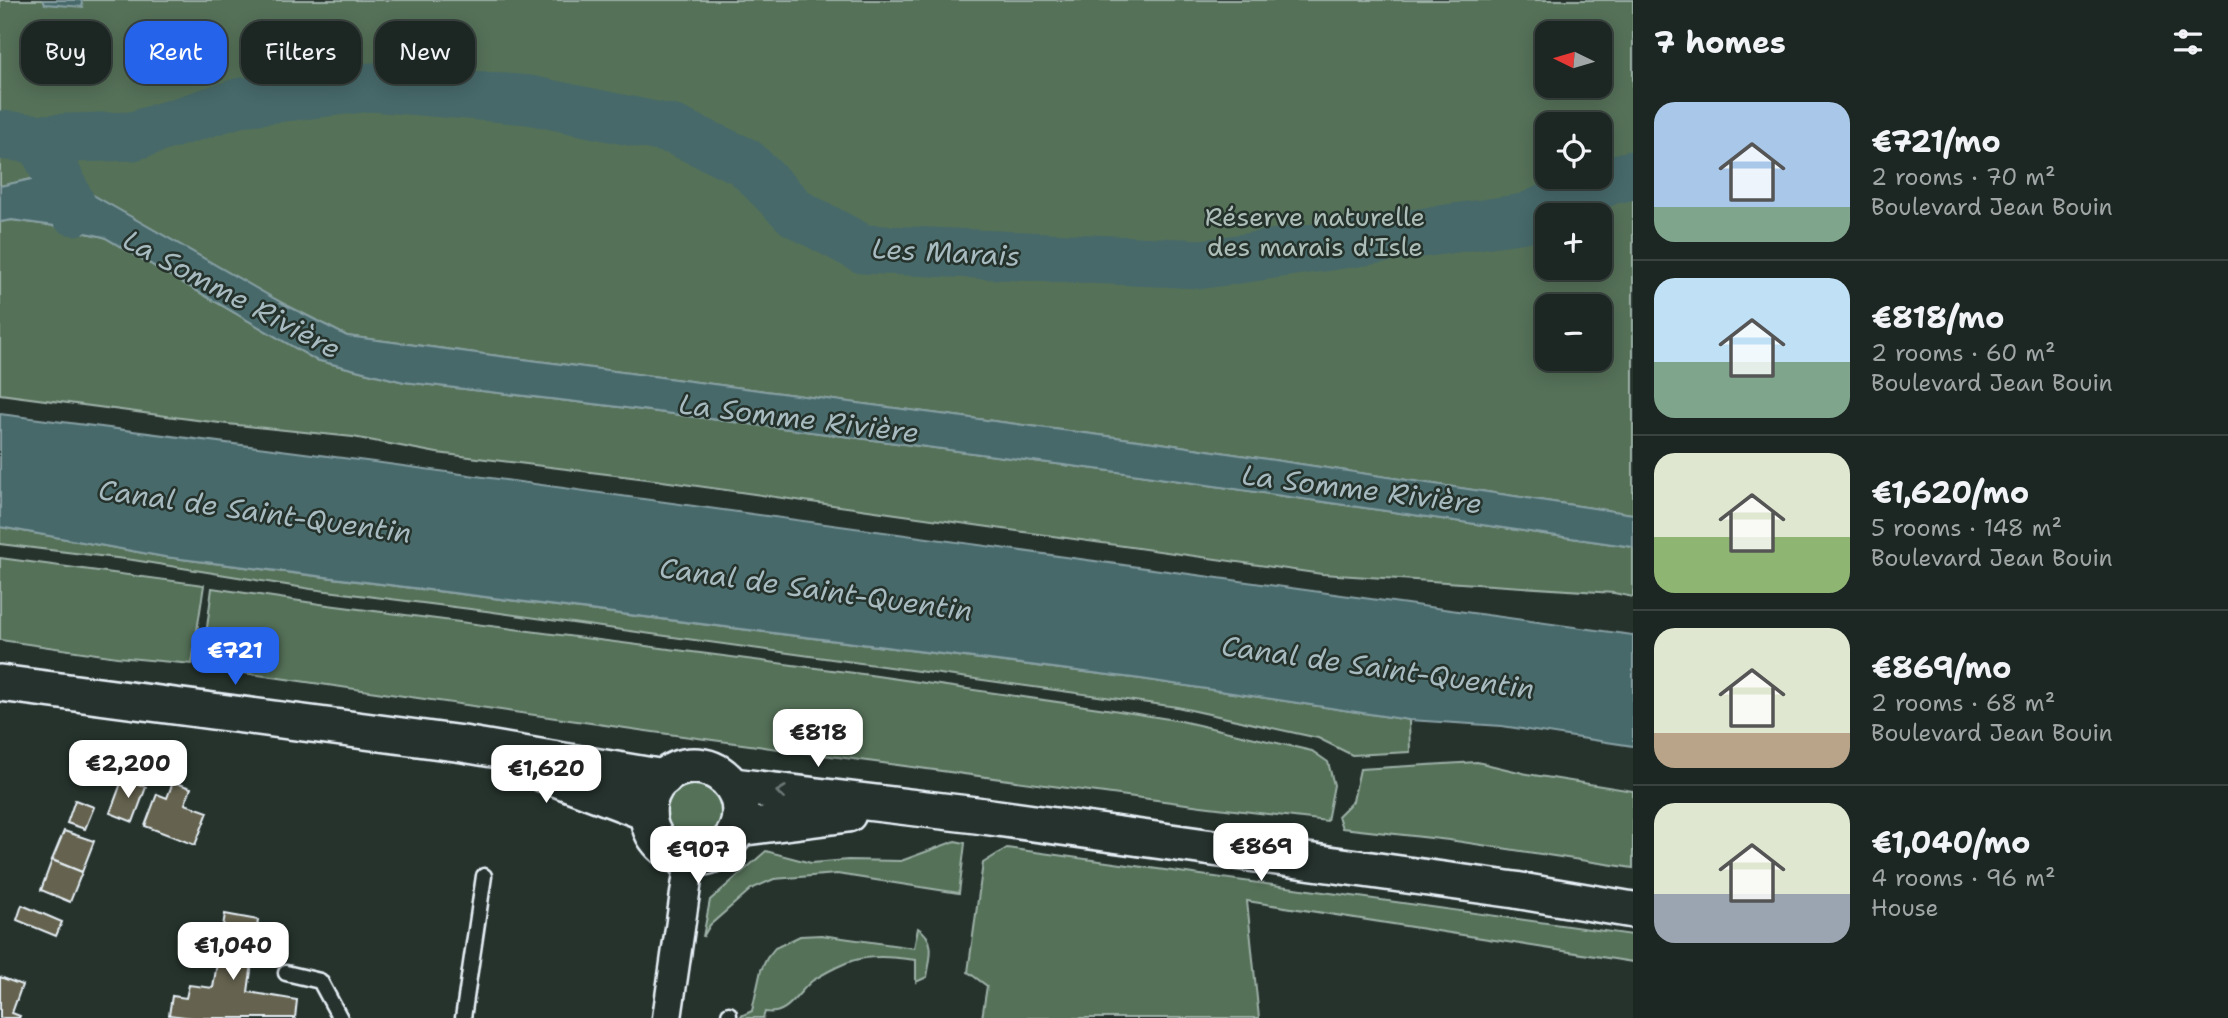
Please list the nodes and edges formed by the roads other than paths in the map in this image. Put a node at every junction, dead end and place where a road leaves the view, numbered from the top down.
1 (0, 682) edge
2 (463, 744) junction
3 (664, 778) junction
4 (733, 786) junction
5 (897, 807) junction
6 (648, 813) junction
7 (737, 828) junction
8 (690, 859) junction
9 (484, 876) dead end
10 (1633, 910) edge
11 (286, 973) dead end
12 (340, 1018) edge
13 (463, 1018) edge
14 (667, 1018) edge

1 - 2 street
2 - 3 street
2 - 6 street
3 - 4 street
3 - 6 street
5 -> 4 street
4 - 7 street
5 - 7 street
5 - 10 street
6 - 8 street
7 - 8 street
8 - 14 street
9 - 13 lane
11 - 12 lane

